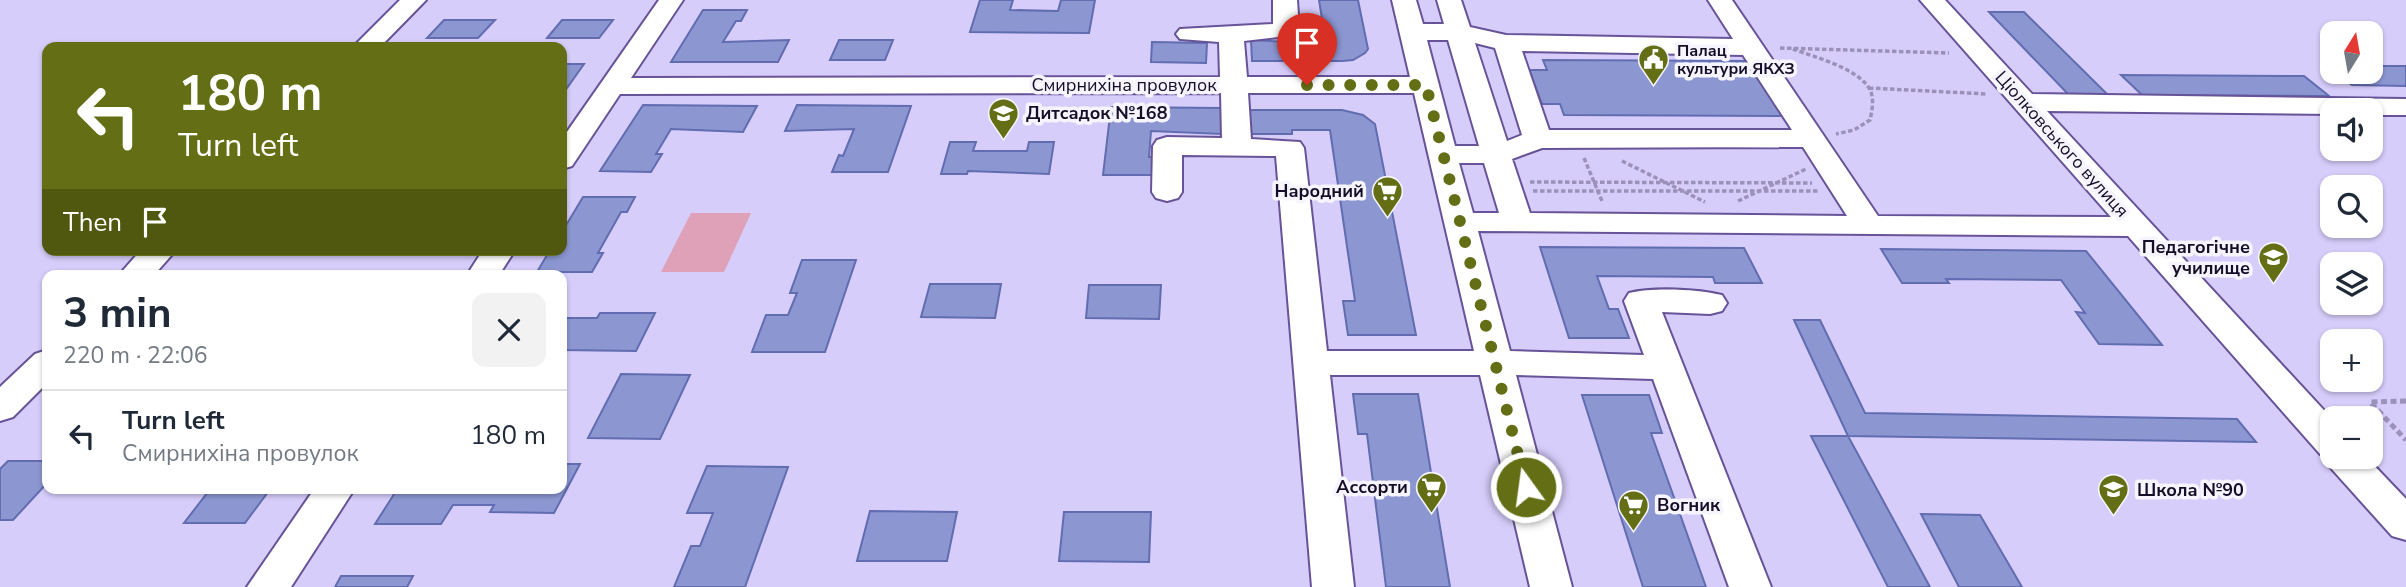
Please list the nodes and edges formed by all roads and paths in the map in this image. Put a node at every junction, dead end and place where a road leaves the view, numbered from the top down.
1 (414, 0) edge
2 (671, 0) edge
3 (1285, 0) edge
4 (1404, 0) edge
5 (1450, 0) edge
6 (1720, 0) edge
7 (1932, 0) edge
8 (1412, 32) junction
9 (1459, 32) junction
10 (1189, 34) dead end
11 (1231, 35) junction
12 (371, 42) edge
13 (1506, 43) junction
14 (1751, 47) junction
15 (1789, 48) junction
16 (1980, 54) junction
17 (1234, 85) junction
18 (1426, 85) junction
19 (612, 86) junction
20 (1869, 88) junction
21 (2021, 99) junction
22 (2406, 107) edge
23 (1538, 139) junction
24 (1576, 139) junction
25 (1237, 147) junction
26 (1819, 149) junction
27 (567, 153) edge
28 (1443, 155) junction
29 (1621, 160) dead end
30 (1503, 176) junction
31 (1594, 182) junction
32 (1665, 182) junction
33 (1777, 183) junction
34 (1844, 187) junction
35 (1598, 191) junction
36 (1683, 191) junction
37 (1759, 191) junction
38 (1167, 192) dead end
39 (1708, 203) dead end
40 (1460, 222) junction
41 (1517, 222) junction
42 (1611, 223) junction
43 (1750, 224) junction
44 (1869, 225) junction
45 (2137, 227) junction
46 (154, 256) edge
47 (140, 270) edge
48 (1710, 303) dead end
49 (1313, 363) junction
50 (1495, 363) junction
51 (42, 367) edge
52 (1667, 368) junction
53 (2406, 401) edge
54 (0, 408) edge
55 (2320, 430) edge
56 (2406, 440) edge
57 (2355, 469) edge
58 (332, 494) edge
59 (2406, 525) edge
60 (268, 587) edge
61 (1333, 587) edge
62 (1551, 587) edge
63 (1750, 587) edge

1 - 12 street
2 - 19 street
3 - 11 street
4 - 8 street
5 - 9 street
6 - 14 street
7 - 16 street, Ціолковського вулиця
8 - 9 street
8 - 18 street
9 - 13 street
9 - 30 street
10 - 11 street
11 - 17 street
13 - 14 street
13 - 23 street
14 - 15 path
14 - 26 street
15 - 16 path
15 - 20 path
16 - 21 street, Ціолковського вулиця
17 - 18 street, Смирнихіна провулок
17 - 19 street, Смирнихіна провулок
17 - 25 street
18 - 28 street
19 - 27 street
20 - 21 path
20 - 26 path
21 - 22 street
21 - 45 street, Ціолковського вулиця
23 - 24 lane
23 - 30 lane
24 - 26 lane
24 - 31 path
25 - 38 street
25 - 49 street
26 - 33 path
26 - 34 street
28 - 30 lane
28 - 40 street
29 - 32 path
30 - 31 path
30 - 35 path
30 - 41 street
31 - 32 path
31 - 35 path
32 - 33 path
32 - 36 path
33 - 34 path
33 - 37 path
34 - 37 path
34 - 44 street
35 - 36 path
35 - 42 path
36 - 37 path
36 - 39 path
37 - 43 path
40 - 41 street
40 - 50 street
41 - 42 street
42 - 43 street
43 - 44 street
44 - 45 street
45 - 55 street, Ціолковського вулиця
46 - 47 street
48 - 52 street
49 - 50 street
49 - 61 street
50 - 52 street
50 - 62 street
51 - 54 street
52 - 63 street
53 - 56 path
57 - 59 street
58 - 60 street

